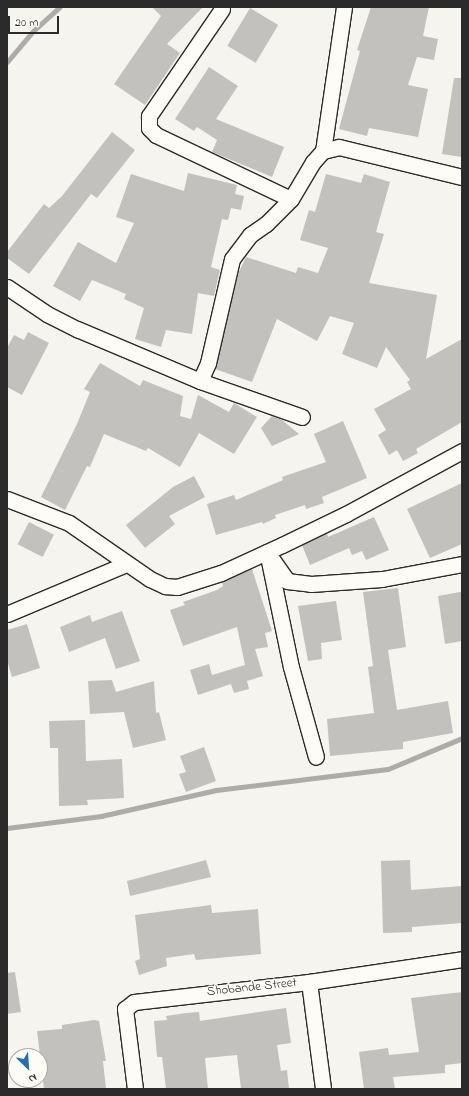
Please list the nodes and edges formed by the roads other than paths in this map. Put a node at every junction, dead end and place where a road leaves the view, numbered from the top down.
1 (344, 7) edge
2 (222, 9) dead end
3 (323, 151) junction
4 (462, 177) edge
5 (291, 199) junction
6 (7, 288) edge
7 (200, 381) junction
8 (302, 417) dead end
9 (462, 451) edge
10 (7, 499) edge
11 (267, 552) junction
12 (126, 564) junction
13 (462, 564) edge
14 (7, 614) edge
15 (316, 757) dead end
16 (462, 959) edge
17 (309, 982) junction
18 (134, 1089) edge
19 (323, 1089) edge

1 - 3 street
2 - 5 street
3 - 4 street
3 - 5 street
5 - 7 street
6 - 7 street
7 - 8 street
9 - 11 street
10 - 12 street
11 - 12 street
11 - 13 street
11 - 15 street
12 - 14 street
16 - 17 street, Shobande Street
17 - 18 street, Shobande Street
17 - 19 street

